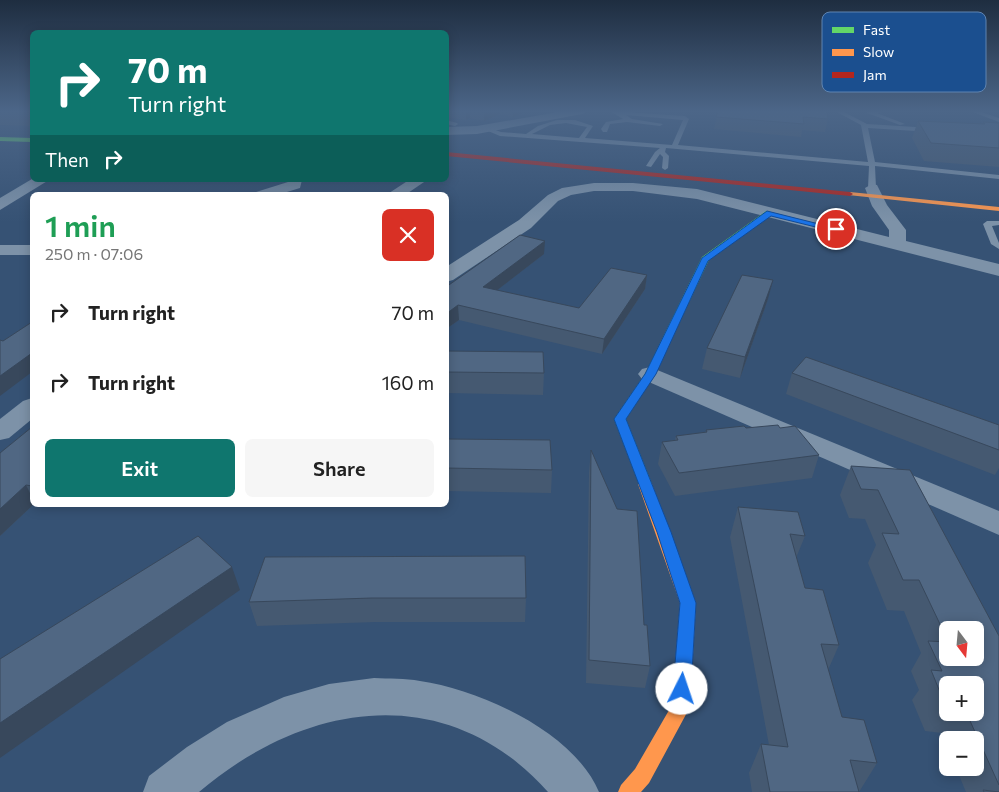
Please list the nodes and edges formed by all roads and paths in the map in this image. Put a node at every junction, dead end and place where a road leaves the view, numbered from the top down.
1 (668, 148) edge
2 (685, 148) edge
3 (869, 148) edge
4 (662, 149) junction
5 (449, 151) edge
6 (449, 151) edge
7 (872, 164) junction
8 (649, 166) junction
9 (665, 168) junction
10 (999, 176) edge
11 (39, 182) edge
12 (295, 182) edge
13 (417, 182) edge
14 (272, 192) edge
15 (399, 192) edge
16 (874, 192) junction
17 (999, 200) edge
18 (0, 206) edge
19 (24, 207) dead end
20 (999, 209) edge
21 (769, 213) junction
22 (999, 222) edge
23 (896, 244) junction
24 (999, 246) edge
25 (0, 250) edge
26 (30, 250) edge
27 (999, 270) edge
28 (449, 274) edge
29 (650, 374) junction
30 (30, 408) edge
31 (0, 432) edge
32 (999, 524) edge
33 (165, 792) edge
34 (577, 792) edge
35 (628, 792) edge

1 - 4 lane
2 - 7 lane
3 - 7 lane
4 - 8 lane
4 - 9 lane
5 - 8 main road
6 - 16 main road
7 - 10 lane
7 - 16 lane
8 - 9 main road
9 - 16 main road
11 - 18 street
12 - 14 street
13 - 15 street
16 - 17 main road
16 - 20 main road
16 - 23 street
18 - 19 street
21 - 23 street
21 - 28 street
21 - 29 main road
22 - 24 lane
23 - 27 street
25 - 26 street
29 - 32 street
29 - 35 main road
30 - 31 street
33 - 34 street

